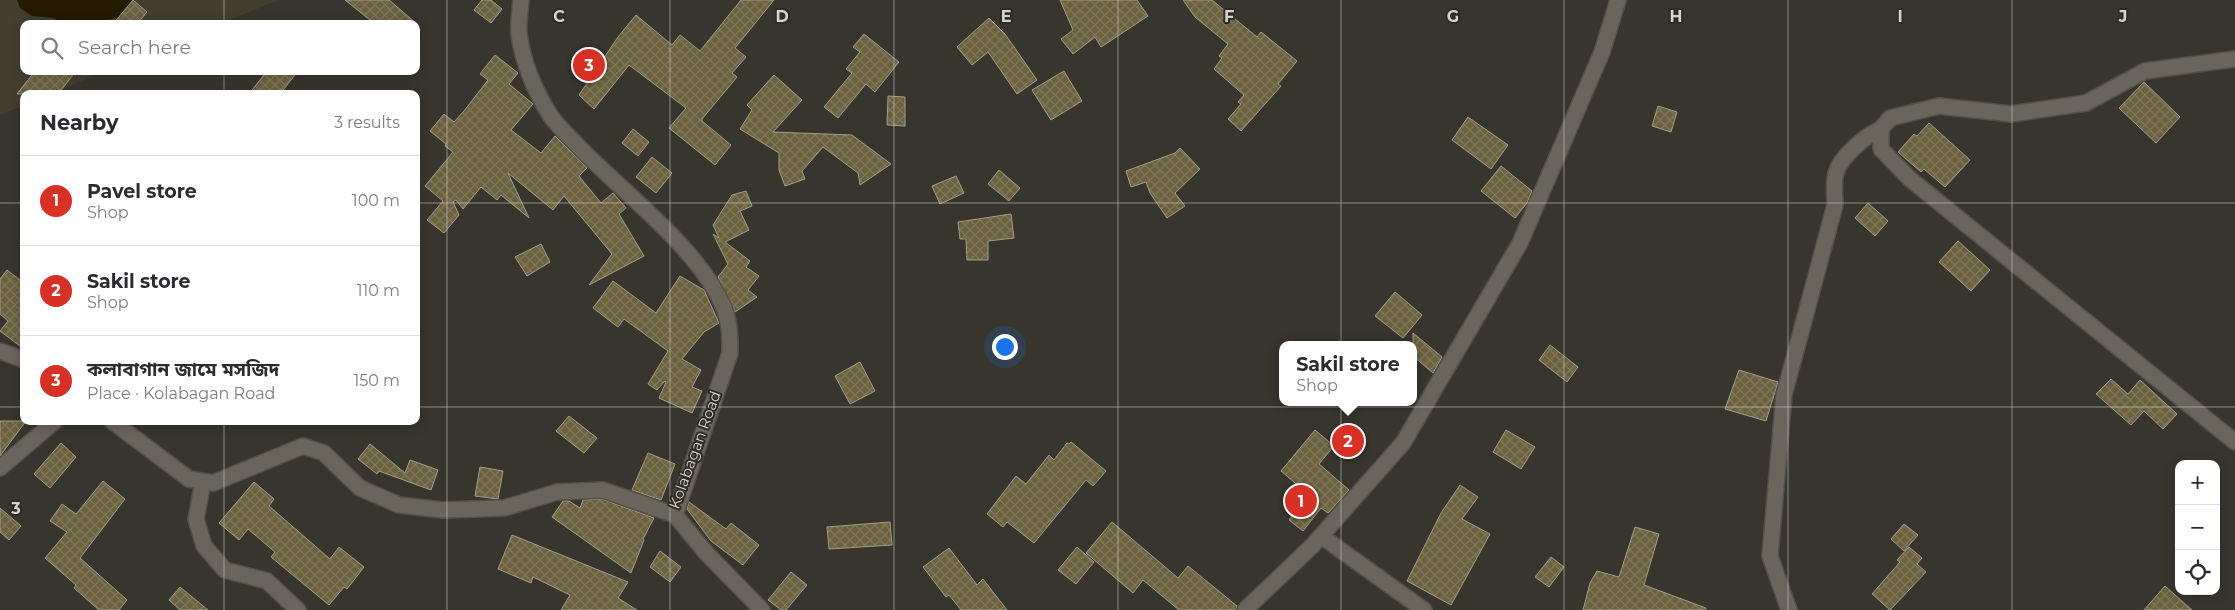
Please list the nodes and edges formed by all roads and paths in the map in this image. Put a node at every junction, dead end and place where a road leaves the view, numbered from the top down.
1 (521, 0) edge
2 (1618, 0) edge
3 (2235, 59) edge
4 (1881, 129) junction
5 (0, 350) edge
6 (20, 358) edge
7 (50, 425) edge
8 (117, 425) edge
9 (2235, 442) edge
10 (0, 468) edge
11 (203, 482) junction
12 (675, 515) junction
13 (1321, 536) junction
14 (298, 610) edge
15 (762, 610) edge
16 (1246, 610) edge
17 (1424, 610) edge
18 (1789, 610) edge

1 - 12 street, Kolabagan Road
2 - 13 street
3 - 4 street
4 - 9 street
4 - 18 street
5 - 6 street
7 - 10 street
8 - 11 street
11 - 12 street, Kolabagan Road
11 - 14 street
12 - 15 street
13 - 16 street
13 - 17 street

